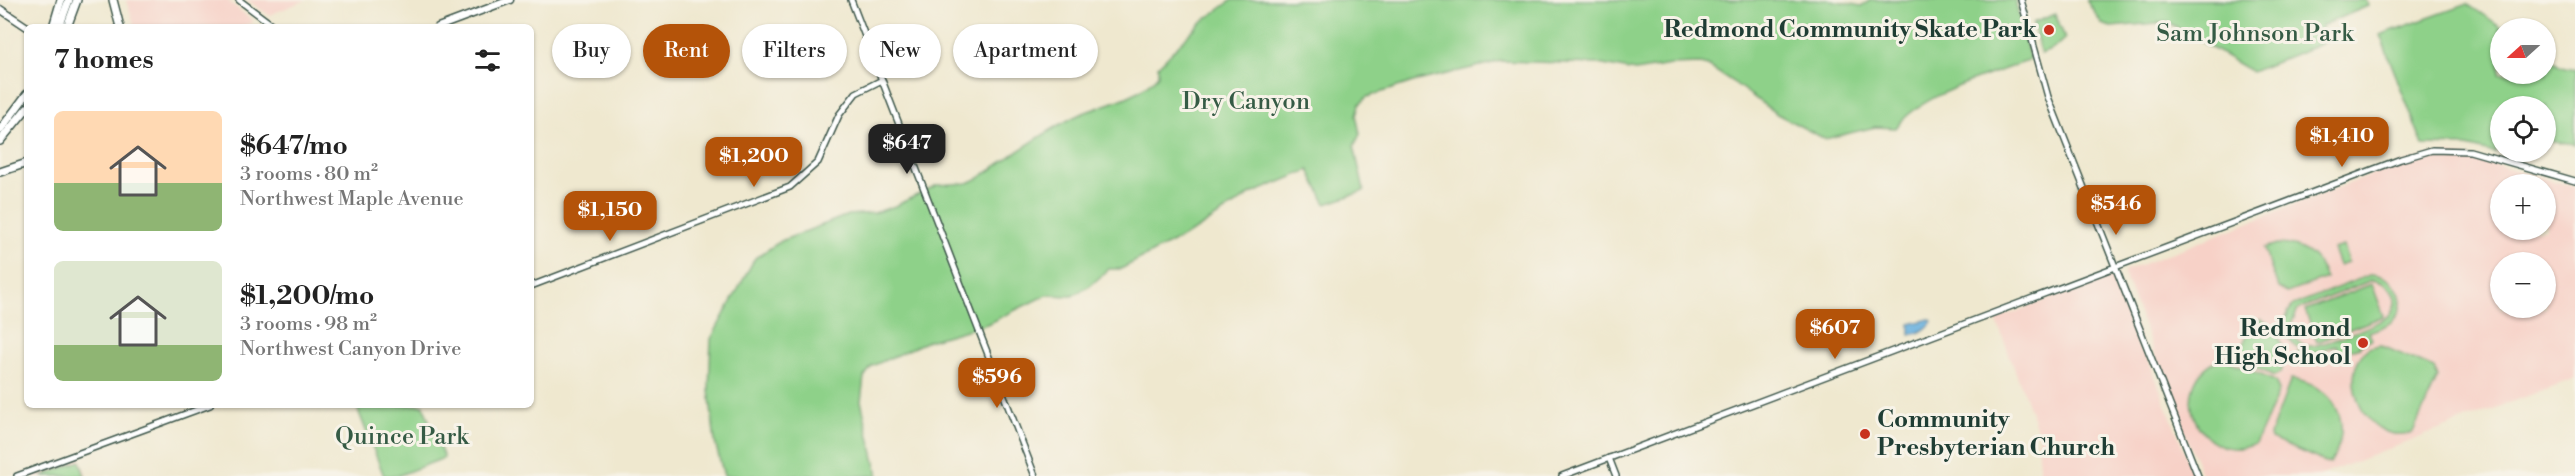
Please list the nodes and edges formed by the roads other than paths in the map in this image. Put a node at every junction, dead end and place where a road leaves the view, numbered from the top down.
1 (61, 0) edge
2 (69, 0) edge
3 (77, 0) edge
4 (112, 0) edge
5 (239, 0) edge
6 (510, 0) edge
7 (851, 0) edge
8 (2021, 0) edge
9 (0, 9) edge
10 (54, 24) edge
11 (60, 24) edge
12 (68, 24) edge
13 (119, 24) edge
14 (271, 24) edge
15 (446, 24) edge
16 (24, 25) edge
17 (882, 81) junction
18 (24, 98) edge
19 (24, 112) edge
20 (0, 129) edge
21 (0, 141) edge
22 (24, 163) edge
23 (0, 172) edge
24 (2575, 181) edge
25 (2116, 267) junction
26 (534, 285) edge
27 (202, 408) edge
28 (1609, 458) junction
29 (17, 476) edge
30 (1035, 476) edge
31 (1562, 476) edge
32 (1616, 476) edge
33 (2198, 476) edge

1 - 10 highway
2 - 11 highway
3 - 12 highway
4 - 13 highway
5 - 14 main road
6 - 15 main road
7 - 17 main road
8 - 25 main road
9 - 16 main road
17 - 26 main road
17 - 30 main road
18 - 20 highway
19 - 21 highway
22 - 23 highway
24 - 25 main road
25 - 28 main road
25 - 33 main road
27 - 29 main road
28 - 31 main road
28 - 32 main road

